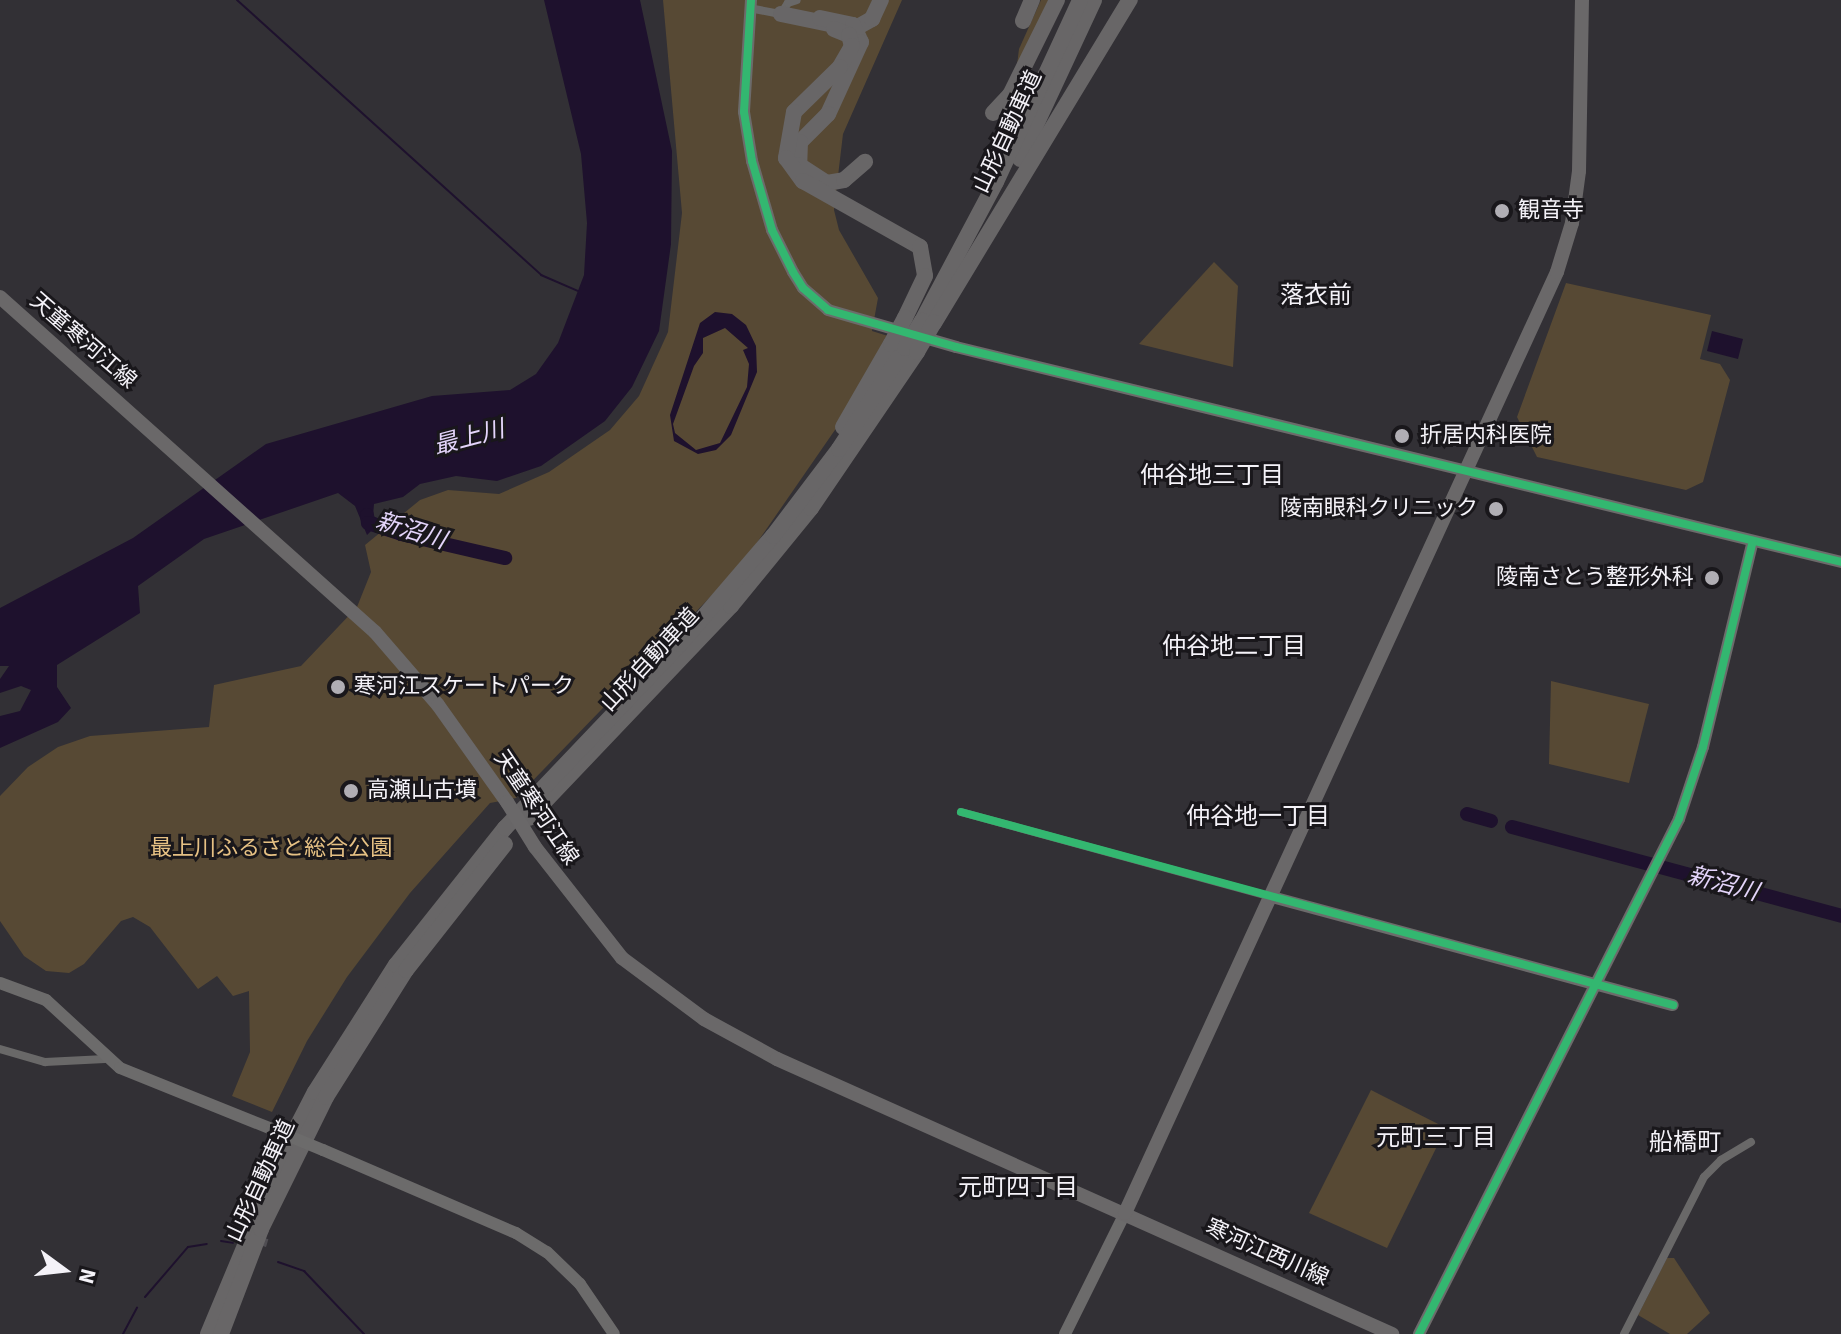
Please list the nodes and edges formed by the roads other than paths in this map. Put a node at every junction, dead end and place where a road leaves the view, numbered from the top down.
1 (797, 0) edge
2 (873, 0) edge
3 (881, 0) edge
4 (1032, 0) edge
5 (1057, 0) edge
6 (1080, 0) edge
7 (1094, 0) edge
8 (1130, 0) edge
9 (1582, 0) edge
10 (750, 4) edge
11 (781, 14) junction
12 (820, 18) junction
13 (1023, 21) dead end
14 (858, 28) junction
15 (834, 29) junction
16 (993, 113) dead end
17 (865, 162) dead end
18 (0, 297) edge
19 (920, 321) junction
20 (904, 348) junction
21 (1464, 472) junction
22 (1753, 541) junction
23 (1841, 562) edge
24 (724, 604) junction
25 (709, 621) junction
26 (961, 812) dead end
27 (1272, 897) junction
28 (0, 983) edge
29 (1596, 984) junction
30 (1673, 1005) dead end
31 (0, 1049) edge
32 (105, 1059) junction
33 (1751, 1142) dead end
34 (1125, 1213) junction
35 (208, 1334) edge
36 (221, 1334) edge
37 (614, 1334) edge
38 (1065, 1334) edge
39 (1392, 1334) edge
40 (1419, 1334) edge
41 (1624, 1334) edge

1 - 11 street
2 - 12 highway
3 - 14 highway
4 - 13 highway
5 - 16 highway
6 - 19 highway, 山形自動車道
7 - 19 highway, 山形自動車道
8 - 19 highway
9 - 21 main road
10 - 11 street
10 - 21 street
11 - 12 highway
11 - 15 highway
12 - 14 highway
14 - 15 highway
14 - 17 highway
15 - 19 highway
18 - 34 main road, 天童寒河江線, bridge
19 - 20 highway, 山形自動車道, bridge
20 - 24 highway, 山形自動車道
20 - 24 highway, 山形自動車道
21 - 22 street
21 - 27 main road
22 - 23 street
22 - 29 street
24 - 25 highway, 山形自動車道
25 - 35 highway, 山形自動車道
25 - 36 highway, 山形自動車道
26 - 27 street
27 - 29 street
27 - 34 main road
28 - 32 street
29 - 30 street
29 - 40 street
31 - 32 street
32 - 37 street, bridge
33 - 41 street
34 - 38 street
34 - 39 main road, 寒河江西川線

